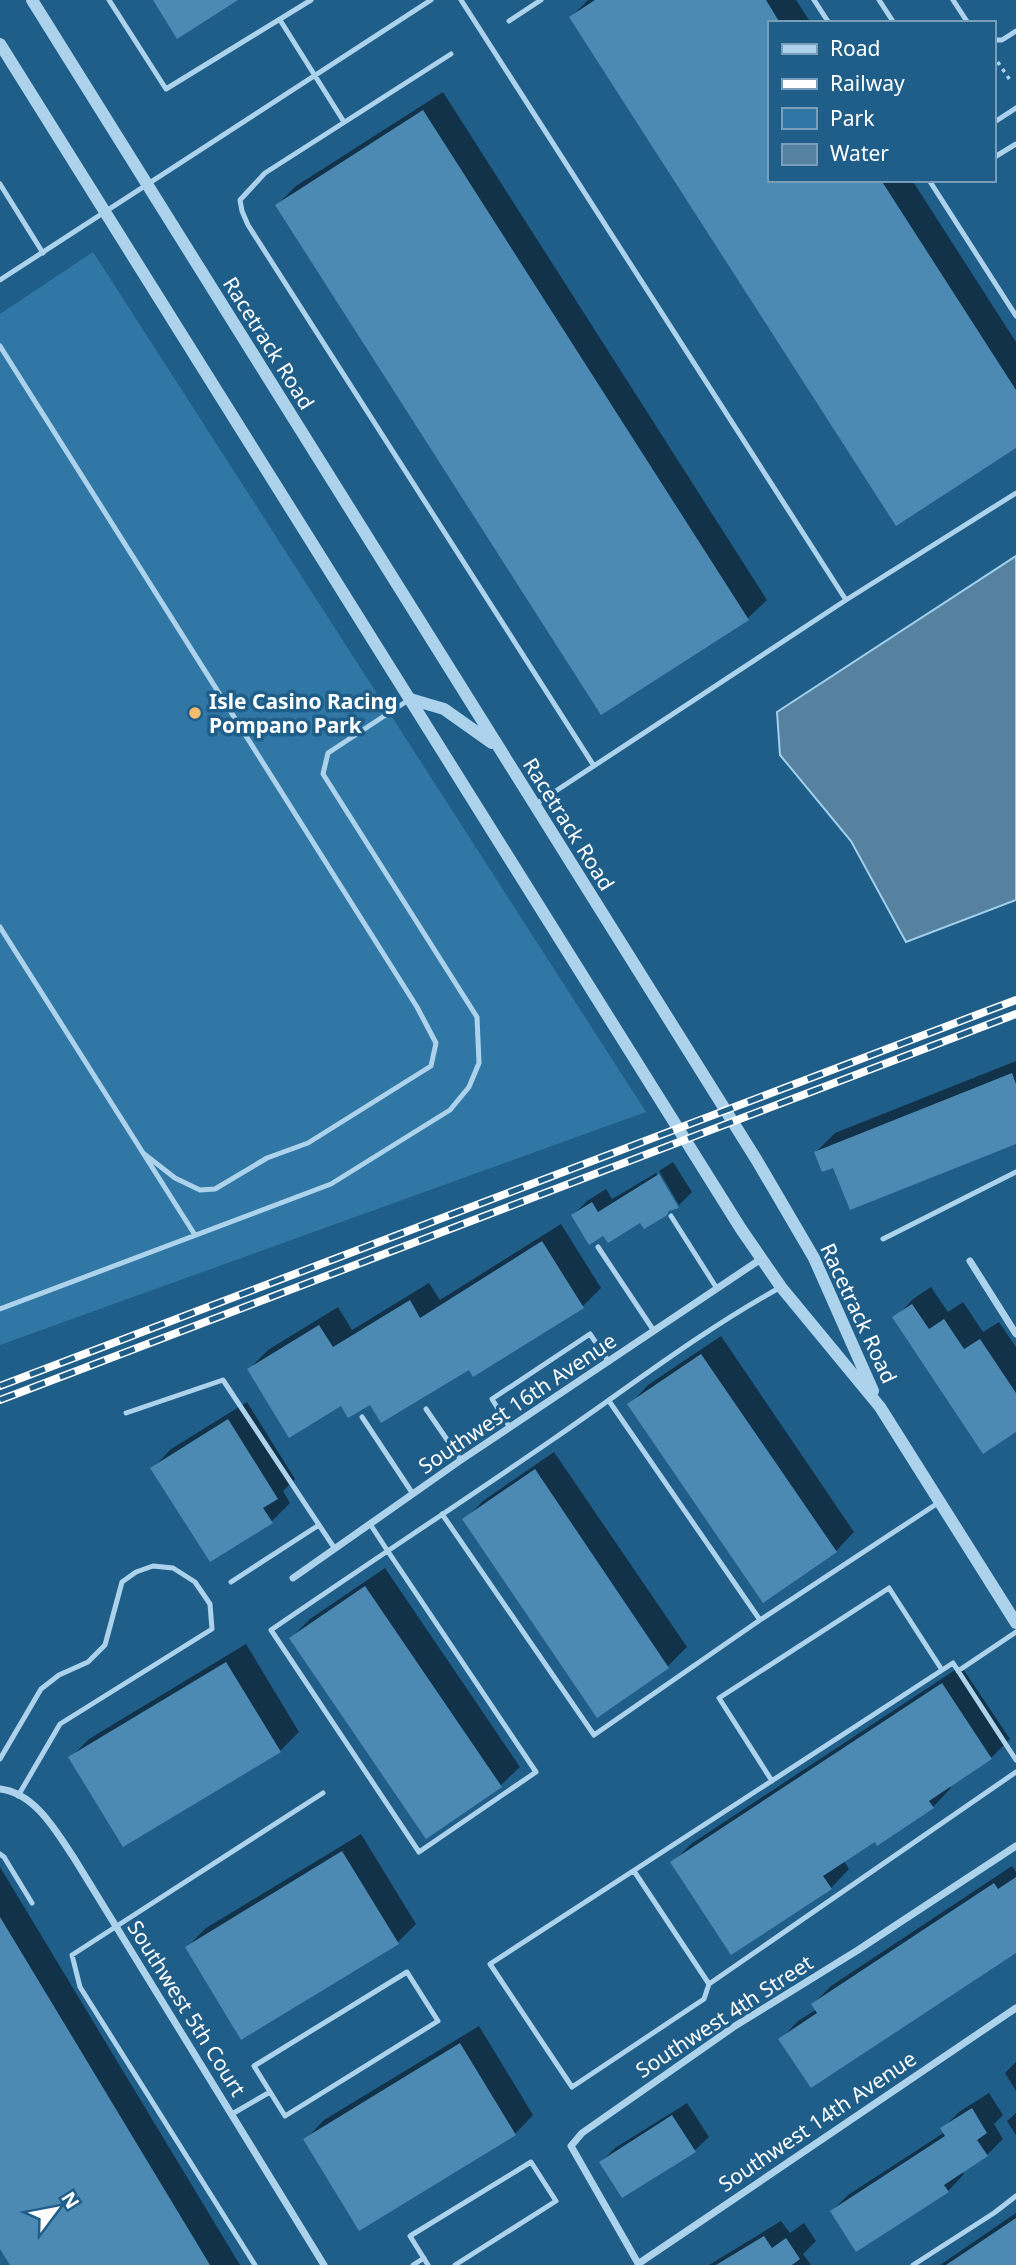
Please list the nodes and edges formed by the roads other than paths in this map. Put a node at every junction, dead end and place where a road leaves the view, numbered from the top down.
1 (32, 0) edge
2 (109, 0) edge
3 (311, 0) edge
4 (431, 0) edge
5 (461, 0) edge
6 (541, 0) edge
7 (814, 0) edge
8 (879, 0) edge
9 (953, 0) edge
10 (280, 20) junction
11 (509, 21) dead end
12 (828, 21) edge
13 (893, 21) edge
14 (967, 21) edge
15 (1016, 31) edge
16 (995, 40) edge
17 (0, 44) edge
18 (450, 54) dead end
19 (314, 74) junction
20 (1016, 108) edge
21 (344, 122) junction
22 (995, 122) edge
23 (1016, 144) edge
24 (995, 158) edge
25 (931, 182) edge
26 (0, 184) edge
27 (147, 185) junction
28 (105, 212) junction
29 (43, 253) junction
30 (0, 280) edge
31 (1016, 316) edge
32 (0, 346) edge
33 (1016, 494) edge
34 (846, 600) junction
35 (410, 699) junction
36 (498, 747) junction
37 (594, 766) junction
38 (534, 805) junction
39 (0, 928) edge
40 (143, 1153) junction
41 (1016, 1172) edge
42 (671, 1216) dead end
43 (195, 1235) junction
44 (883, 1239) dead end
45 (598, 1247) dead end
46 (761, 1259) junction
47 (970, 1261) dead end
48 (716, 1287) junction
49 (781, 1287) junction
50 (0, 1309) edge
51 (654, 1332) junction
52 (1016, 1334) edge
53 (609, 1362) junction
54 (609, 1401) junction
55 (880, 1407) junction
56 (426, 1409) dead end
57 (126, 1413) dead end
58 (362, 1417) dead end
59 (510, 1428) junction
60 (461, 1460) junction
61 (413, 1494) junction
62 (940, 1502) junction
63 (442, 1514) junction
64 (370, 1524) junction
65 (320, 1525) junction
66 (335, 1549) junction
67 (387, 1550) junction
68 (293, 1578) dead end
69 (231, 1582) dead end
70 (760, 1620) junction
71 (1016, 1623) edge
72 (1016, 1632) edge
73 (942, 1670) junction
74 (958, 1671) junction
75 (0, 1759) edge
76 (1016, 1760) edge
77 (1016, 1772) edge
78 (772, 1781) junction
79 (0, 1789) edge
80 (323, 1793) dead end
81 (18, 1796) junction
82 (1016, 1846) edge
83 (0, 1854) edge
84 (634, 1871) junction
85 (32, 1903) dead end
86 (116, 1926) junction
87 (709, 1984) junction
88 (1016, 2008) edge
89 (270, 2092) junction
90 (232, 2114) junction
91 (1016, 2196) edge
92 (424, 2258) junction
93 (639, 2264) edge
94 (255, 2265) edge
95 (324, 2265) edge
96 (412, 2265) edge
97 (428, 2265) edge
98 (454, 2265) edge
99 (913, 2265) edge

1 - 27 street, Racetrack Road
2 - 10 lane
3 - 10 lane
4 - 19 lane
5 - 34 lane
6 - 11 lane
7 - 12 lane
8 - 13 lane
9 - 14 lane
10 - 19 lane
15 - 16 lane
17 - 28 street, Racetrack Road
18 - 21 lane
19 - 21 lane
19 - 27 lane
20 - 22 lane
21 - 37 lane
23 - 24 lane
25 - 31 lane
26 - 29 lane
27 - 28 lane
27 - 36 street, Racetrack Road
28 - 29 lane
28 - 35 street, Racetrack Road
29 - 30 lane
32 - 40 lane
33 - 34 lane
34 - 37 lane
35 - 36 street
35 - 43 lane
35 - 46 street, Racetrack Road
36 - 38 street, Racetrack Road
37 - 38 lane
38 - 55 street, Racetrack Road
39 - 40 lane
40 - 43 lane
41 - 44 lane
42 - 48 lane
43 - 50 lane
45 - 51 lane
46 - 48 street, Southwest 16th Avenue
46 - 49 street, Racetrack Road
47 - 52 street
48 - 51 street, Southwest 16th Avenue
49 - 54 lane
49 - 55 street, Racetrack Road
51 - 53 street, Southwest 16th Avenue
53 - 59 street, Southwest 16th Avenue
53 - 59 lane
54 - 63 lane
54 - 70 lane
55 - 62 street
56 - 60 lane
57 - 65 lane
58 - 61 lane
59 - 60 street, Southwest 16th Avenue
60 - 61 street, Southwest 16th Avenue
61 - 64 street, Southwest 16th Avenue
62 - 70 lane
62 - 71 street
63 - 67 lane
63 - 70 lane
64 - 66 street, Southwest 16th Avenue
64 - 67 lane
65 - 66 lane
65 - 69 lane
66 - 68 street, Southwest 16th Avenue
67 - 67 lane
72 - 74 lane
73 - 74 lane
73 - 78 lane
73 - 78 lane
74 - 76 lane
75 - 81 lane
77 - 87 lane
78 - 84 lane
79 - 81 street, Southwest 5th Court
80 - 86 lane
81 - 86 street, Southwest 5th Court
82 - 93 street, Southwest 4th Street
83 - 85 lane
84 - 87 lane
84 - 87 lane
86 - 90 street, Southwest 5th Court
86 - 94 lane
88 - 93 street, Southwest 14th Avenue
89 - 89 lane
89 - 90 lane
90 - 95 street, Southwest 5th Court
91 - 99 lane
92 - 96 lane
92 - 97 lane
92 - 98 lane

